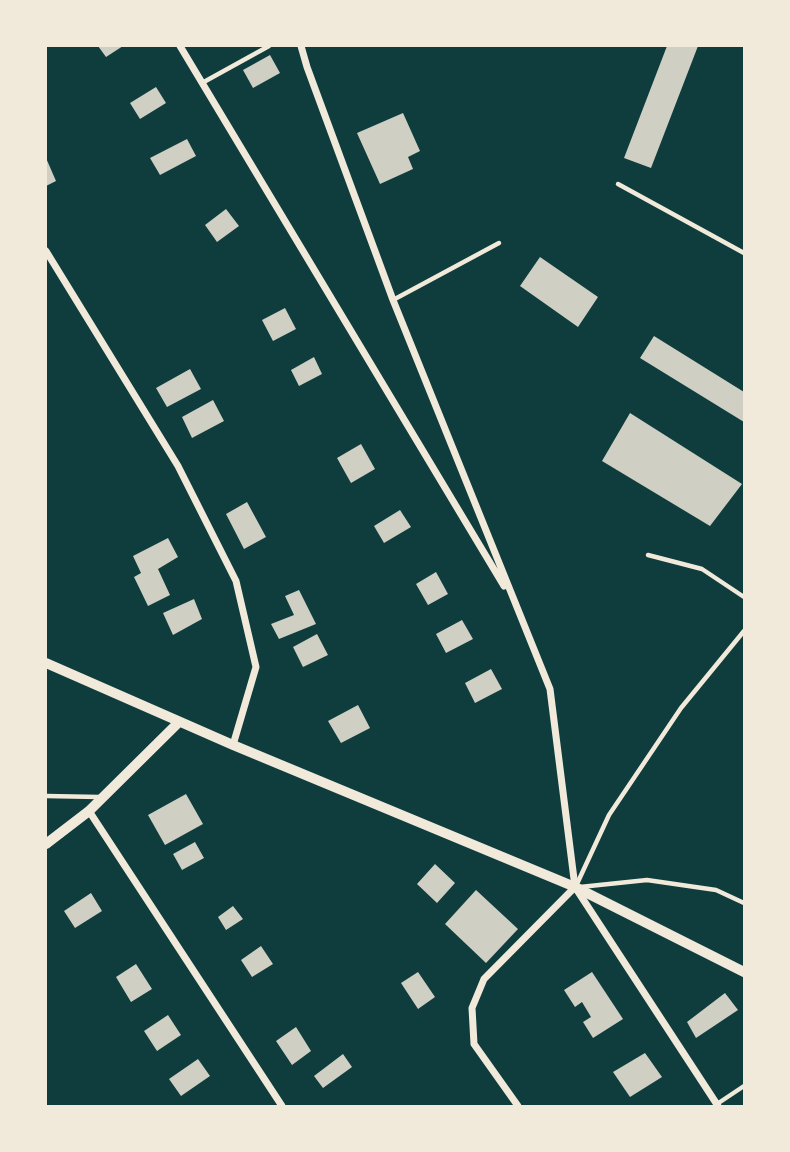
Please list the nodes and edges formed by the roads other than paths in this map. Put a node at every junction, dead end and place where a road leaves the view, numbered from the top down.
1 (180, 46) edge
2 (269, 46) edge
3 (301, 46) edge
4 (202, 83) junction
5 (618, 184) dead end
6 (499, 243) dead end
7 (46, 251) edge
8 (744, 253) edge
9 (393, 300) junction
10 (648, 555) dead end
11 (744, 597) edge
12 (516, 605) junction
13 (744, 631) edge
14 (46, 663) edge
15 (179, 722) junction
16 (233, 745) junction
17 (46, 796) edge
18 (103, 797) junction
19 (89, 811) junction
20 (46, 844) edge
21 (575, 887) junction
22 (744, 903) edge
23 (744, 972) edge
24 (744, 1086) edge
25 (717, 1105) edge
26 (282, 1107) edge
27 (517, 1107) edge

1 - 4 street
2 - 4 lane
3 - 9 street
4 - 12 street
5 - 8 lane
6 - 9 lane
7 - 16 street
9 - 12 street
10 - 11 lane
12 - 21 street
13 - 21 lane
14 - 15 street
15 - 16 street
15 - 18 street
16 - 21 street
17 - 18 lane
18 - 19 street
19 - 20 street
19 - 26 street
21 - 22 lane
21 - 23 street
21 - 25 street
21 - 27 street
24 - 25 lane

